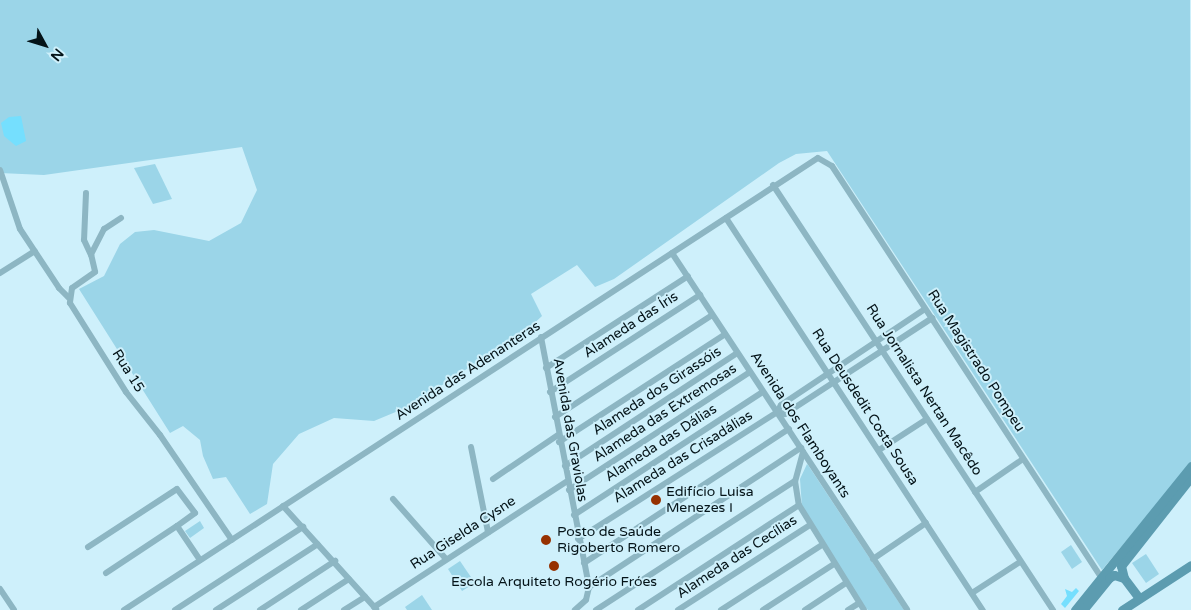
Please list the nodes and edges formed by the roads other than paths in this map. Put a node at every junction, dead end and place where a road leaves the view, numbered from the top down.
1 (826, 160) joint
2 (0, 170) edge
3 (773, 185) junction
4 (86, 193) dead end
5 (121, 218) dead end
6 (726, 218) junction
7 (35, 251) junction
8 (672, 253) junction
9 (92, 256) junction
10 (0, 273) edge
11 (688, 276) junction
12 (700, 295) junction
13 (69, 298) junction
14 (926, 309) junction
15 (712, 314) junction
16 (932, 318) junction
17 (725, 334) junction
18 (541, 337) junction
19 (878, 342) junction
20 (884, 350) junction
21 (737, 352) junction
22 (546, 368) junction
23 (750, 372) junction
24 (829, 374) junction
25 (834, 382) junction
26 (550, 392) junction
27 (763, 392) junction
28 (777, 412) junction
29 (555, 417) junction
30 (927, 419) junction
31 (789, 429) junction
32 (559, 439) junction
33 (471, 447) dead end
34 (802, 450) junction
35 (879, 450) junction
36 (1023, 459) junction
37 (565, 466) junction
38 (1191, 466) edge
39 (1191, 477) edge
40 (493, 479) dead end
41 (567, 481) junction
42 (795, 481) junction
43 (569, 490) junction
44 (975, 492) junction
45 (392, 499) dead end
46 (284, 506) junction
47 (799, 506) junction
48 (574, 515) junction
49 (926, 523) junction
50 (810, 525) junction
51 (177, 526) junction
52 (303, 528) junction
53 (488, 532) junction
54 (1137, 538) junction
55 (578, 539) junction
56 (232, 540) junction
57 (318, 544) junction
58 (822, 545) junction
59 (88, 547) dead end
60 (446, 559) junction
61 (873, 559) junction
62 (200, 560) junction
63 (335, 562) junction
64 (1020, 562) junction
65 (584, 563) junction
66 (834, 564) junction
67 (1191, 565) edge
68 (106, 573) dead end
69 (1101, 577) junction
70 (1124, 578) junction
71 (349, 579) junction
72 (846, 583) junction
73 (589, 587) junction
74 (0, 589) edge
75 (972, 593) junction
76 (365, 597) junction
77 (1139, 598) junction
78 (859, 603) junction
79 (375, 608) edge
80 (14, 610) edge
81 (124, 610) edge
82 (175, 610) edge
83 (216, 610) edge
84 (260, 610) edge
85 (301, 610) edge
86 (344, 610) edge
87 (575, 610) edge
88 (596, 610) edge
89 (638, 610) edge
90 (678, 610) edge
91 (721, 610) edge
92 (763, 610) edge
93 (805, 610) edge
94 (848, 610) edge
95 (864, 610) edge
96 (907, 610) edge
97 (983, 610) edge
98 (1053, 610) edge
99 (1075, 610) edge
100 (1083, 610) edge
101 (1122, 610) edge

1 - 3 street, Avenida das Adenanteras
1 - 14 street, Rua Magistrado Pompeu
2 - 7 street, Rua 15
3 - 6 street, Avenida das Adenanteras
3 - 19 street, Rua Jornalista Nertan Macêdo
4 - 9 street
5 - 9 street
6 - 8 street, Avenida das Adenanteras
6 - 24 street, Rua Deusdedit Costa Sousa
7 - 10 street
7 - 13 street, Rua 15
8 - 11 street, Avenida dos Flamboyants
8 - 18 street, Avenida das Adenanteras
9 - 13 street
11 - 12 street, Avenida dos Flamboyants
11 - 22 street
12 - 15 street, Avenida dos Flamboyants
12 - 26 street, Alameda das Íris
13 - 56 street, Rua 15
14 - 16 street, Rua Magistrado Pompeu
14 - 19 street
15 - 17 street, Avenida dos Flamboyants
15 - 29 street
16 - 20 street
16 - 36 street, Rua Magistrado Pompeu
17 - 21 street, Avenida dos Flamboyants
17 - 32 street
18 - 22 street, Avenida das Graviolas
18 - 46 street, Avenida das Adenanteras
19 - 20 street, Rua Jornalista Nertan Macêdo
19 - 24 street
20 - 25 street
20 - 30 street, Rua Jornalista Nertan Macêdo
21 - 23 street, Avenida dos Flamboyants
21 - 37 street, Alameda dos Girassóis
22 - 26 street, Avenida das Graviolas
23 - 27 street, Avenida dos Flamboyants
23 - 43 street, Alameda das Extremosas
24 - 25 street, Rua Deusdedit Costa Sousa
24 - 28 street
25 - 28 street
25 - 35 street, Rua Deusdedit Costa Sousa
26 - 29 street, Avenida das Graviolas
27 - 28 street, Avenida dos Flamboyants
27 - 48 street, Alameda das Dálias
28 - 31 street, Avenida dos Flamboyants
28 - 55 street, Alameda das Crisadálias
29 - 32 street, Avenida das Graviolas
30 - 35 street
30 - 44 street, Rua Jornalista Nertan Macêdo
31 - 34 street, Avenida dos Flamboyants
31 - 65 street
32 - 37 street, Avenida das Graviolas
32 - 40 street
33 - 53 street
34 - 42 street
34 - 61 street, Avenida dos Flamboyants
34 - 73 street
35 - 49 street, Rua Deusdedit Costa Sousa
36 - 44 street
36 - 69 street, Rua Magistrado Pompeu
37 - 41 street, Avenida das Graviolas
38 - 54 street
39 - 54 street
41 - 43 street, Avenida das Graviolas
41 - 53 street, Rua Giselda Cysne
42 - 47 street
42 - 88 street
43 - 48 street, Avenida das Graviolas
44 - 64 street, Rua Jornalista Nertan Macêdo
45 - 60 street
46 - 52 street
46 - 56 street, Avenida das Adenanteras
47 - 50 street
47 - 89 street
48 - 55 street, Avenida das Graviolas
49 - 61 street
49 - 75 street, Rua Deusdedit Costa Sousa
50 - 58 street
50 - 90 street, Alameda das Cecílias
51 - 59 street
51 - 62 street
51 - 68 street
52 - 57 street
52 - 82 street
53 - 60 street, Rua Giselda Cysne
54 - 69 street
54 - 70 street
55 - 65 street, Avenida das Graviolas
56 - 62 street, Avenida das Adenanteras
57 - 63 street
57 - 83 street
58 - 66 street
58 - 91 street
60 - 79 street, Rua Giselda Cysne
61 - 96 street, Avenida dos Flamboyants
62 - 81 street, Avenida das Adenanteras
63 - 71 street
63 - 84 street
64 - 75 street
64 - 98 street, Rua Jornalista Nertan Macêdo
65 - 73 street, Avenida das Graviolas
66 - 72 street
66 - 92 street
67 - 77 street
69 - 99 street
70 - 77 street
70 - 100 street
71 - 76 street
71 - 85 street
72 - 78 street
72 - 93 street
73 - 87 street
74 - 80 street
75 - 97 street, Rua Deusdedit Costa Sousa
76 - 79 street
76 - 86 street
77 - 101 street
78 - 94 street
78 - 95 street

